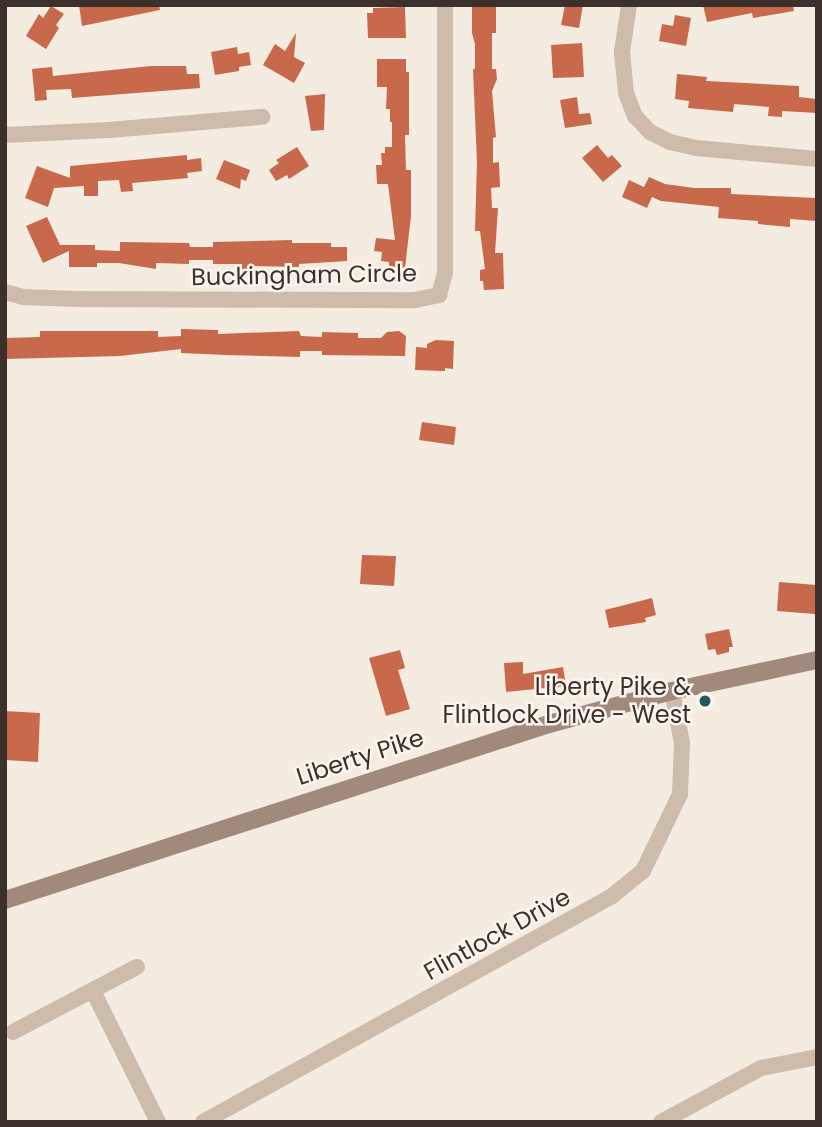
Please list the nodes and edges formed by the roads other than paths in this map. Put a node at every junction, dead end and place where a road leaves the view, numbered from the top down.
1 (446, 5) edge
2 (629, 5) edge
3 (262, 117) dead end
4 (5, 135) edge
5 (817, 159) edge
6 (5, 292) edge
7 (817, 660) edge
8 (672, 691) junction
9 (5, 900) edge
10 (137, 967) dead end
11 (93, 991) junction
12 (13, 1032) dead end
13 (817, 1057) edge
14 (668, 1120) edge
15 (158, 1122) edge
16 (203, 1122) edge

1 - 6 street, Buckingham Circle
2 - 5 street
3 - 4 street
7 - 8 street, Liberty Pike
8 - 9 street, Liberty Pike
8 - 16 street, Flintlock Drive
10 - 11 street
11 - 12 street
11 - 15 street
13 - 14 street

